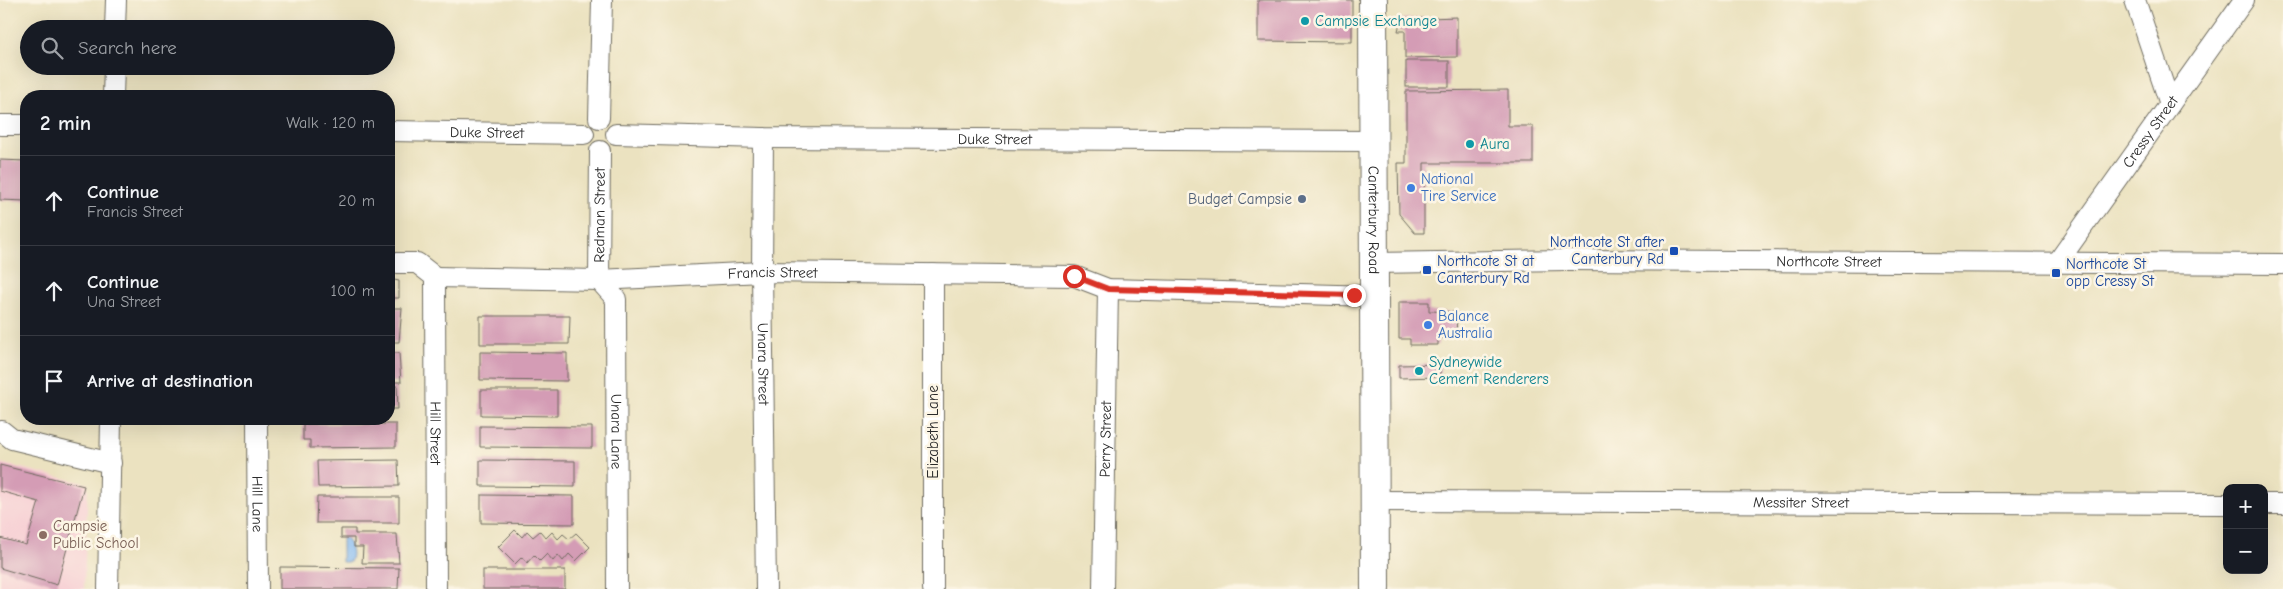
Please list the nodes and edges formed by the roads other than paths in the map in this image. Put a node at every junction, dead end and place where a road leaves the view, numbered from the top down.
1 (116, 0) edge
2 (602, 0) edge
3 (1373, 0) edge
4 (2135, 0) edge
5 (2244, 0) edge
6 (116, 20) edge
7 (114, 75) edge
8 (113, 90) edge
9 (2170, 104) junction
10 (599, 118) junction
11 (0, 125) edge
12 (20, 125) edge
13 (395, 131) edge
14 (584, 134) junction
15 (616, 134) junction
16 (763, 138) junction
17 (1373, 142) junction
18 (600, 151) junction
19 (395, 263) edge
20 (1374, 263) junction
21 (2057, 263) junction
22 (2283, 264) edge
23 (762, 272) junction
24 (933, 274) junction
25 (435, 277) junction
26 (599, 280) junction
27 (1108, 289) junction
28 (1374, 296) junction
29 (111, 425) edge
30 (256, 425) edge
31 (2, 431) dead end
32 (111, 463) junction
33 (1375, 501) junction
34 (2223, 504) edge
35 (2268, 504) edge
36 (2283, 504) edge
37 (108, 589) edge
38 (258, 589) edge
39 (436, 589) edge
40 (617, 589) edge
41 (766, 589) edge
42 (933, 589) edge
43 (1103, 589) edge
44 (1375, 589) edge

1 - 6 street
2 - 10 street
3 - 17 highway, Canterbury Road
4 - 9 street
5 - 9 street, Cressy Street
7 - 8 street
9 - 21 street, Cressy Street
10 - 14 street
10 - 15 street
11 - 12 street
13 - 14 street, Duke Street
14 - 18 street
15 - 16 street, Duke Street
15 - 18 street
16 - 17 street, Duke Street
16 - 23 street, Unara Street
17 - 20 highway, Canterbury Road
18 - 26 street, Redman Street
19 - 25 street
20 - 21 street, Northcote Street
20 - 28 highway, Canterbury Road
21 - 22 street, Northcote Street
23 - 24 street, Francis Street
23 - 26 street, Francis Street
23 - 41 street, Unara Street
24 - 27 street, Francis Street
24 - 42 street, Elizabeth Lane
25 - 26 street, Francis Street
25 - 39 street, Hill Street
26 - 40 street, Unara Lane
27 - 28 street, Francis Street
27 - 43 street, Perry Street
28 - 33 highway, Canterbury Road
29 - 32 street
30 - 38 street, Hill Lane
31 - 32 street
32 - 37 street
33 - 34 street, Messiter Street
33 - 44 highway, Canterbury Road
35 - 36 street

